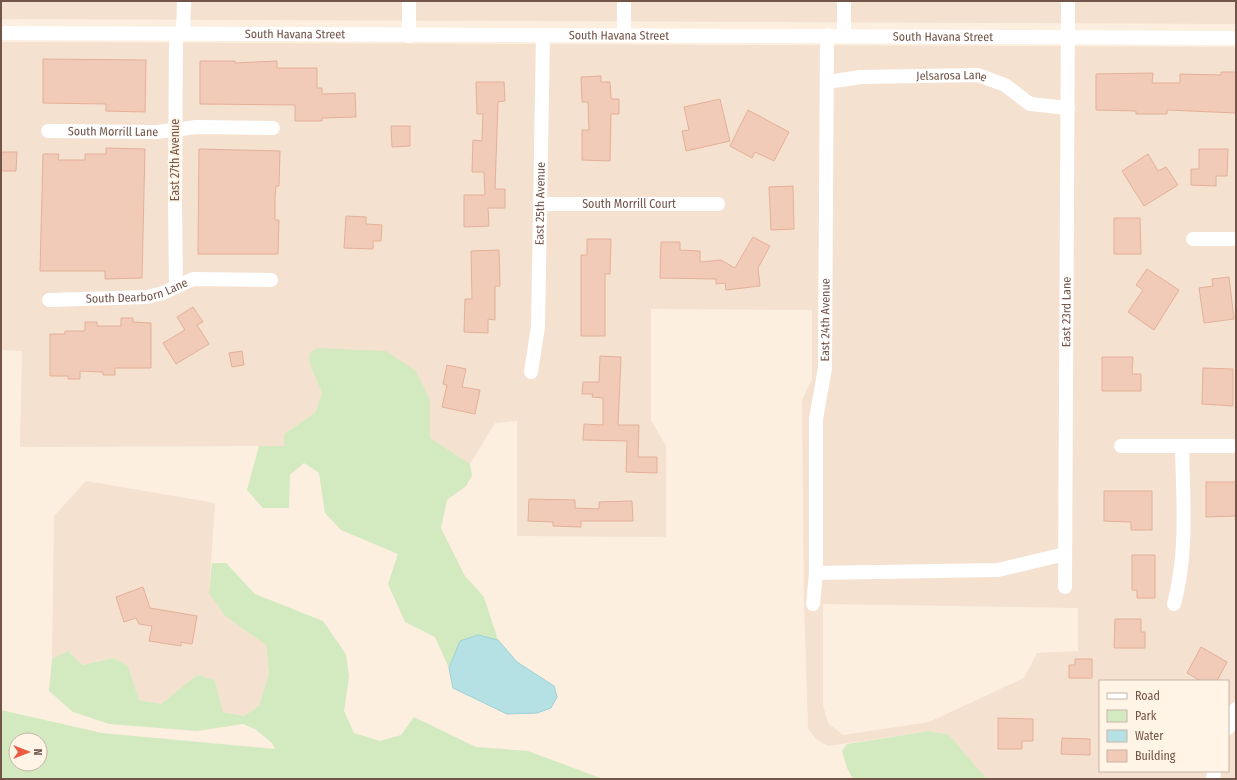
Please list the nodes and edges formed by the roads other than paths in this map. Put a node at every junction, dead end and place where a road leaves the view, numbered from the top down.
1 (184, 1) edge
2 (409, 1) edge
3 (624, 1) edge
4 (844, 1) edge
5 (1068, 1) edge
6 (1, 33) edge
7 (180, 34) junction
8 (543, 35) junction
9 (624, 35) junction
10 (827, 35) junction
11 (844, 35) junction
12 (409, 36) junction
13 (1069, 37) junction
14 (1236, 38) edge
15 (827, 82) junction
16 (1068, 108) junction
17 (273, 128) dead end
18 (175, 129) junction
19 (48, 131) dead end
20 (540, 204) junction
21 (718, 204) dead end
22 (1193, 239) dead end
23 (1236, 239) edge
24 (271, 280) dead end
25 (176, 286) junction
26 (49, 300) dead end
27 (531, 372) dead end
28 (1121, 446) dead end
29 (1182, 446) junction
30 (1236, 446) edge
31 (1065, 554) junction
32 (816, 573) junction
33 (1065, 587) dead end
34 (813, 604) dead end
35 (1174, 604) dead end
36 (1236, 709) edge
37 (1229, 726) edge

1 - 7 street, East 27th Avenue
2 - 12 street
3 - 9 street
4 - 11 street
5 - 13 street, East 23rd Lane
6 - 7 street, South Havana Street
7 - 12 street, South Havana Street
7 - 18 street, East 27th Avenue
8 - 9 street, South Havana Street
8 - 12 street, South Havana Street
8 - 20 street, East 25th Avenue
9 - 10 street, South Havana Street
10 - 11 street, South Havana Street
10 - 15 street, East 24th Avenue
11 - 13 street, South Havana Street
13 - 14 street, South Havana Street
13 - 16 street, East 23rd Lane
15 - 16 street, Jelsarosa Lane
15 - 32 street, East 24th Avenue
16 - 31 street, East 23rd Lane
17 - 18 street, South Morrill Lane
18 - 19 street, South Morrill Lane
18 - 25 street, East 27th Avenue
20 - 21 street, South Morrill Court
20 - 27 street, East 25th Avenue
22 - 23 street
24 - 25 street, South Dearborn Lane
25 - 26 street, South Dearborn Lane
28 - 29 street
29 - 30 street
29 - 35 street
31 - 32 street
31 - 33 street, East 23rd Lane
32 - 34 street, East 24th Avenue
36 - 37 street

